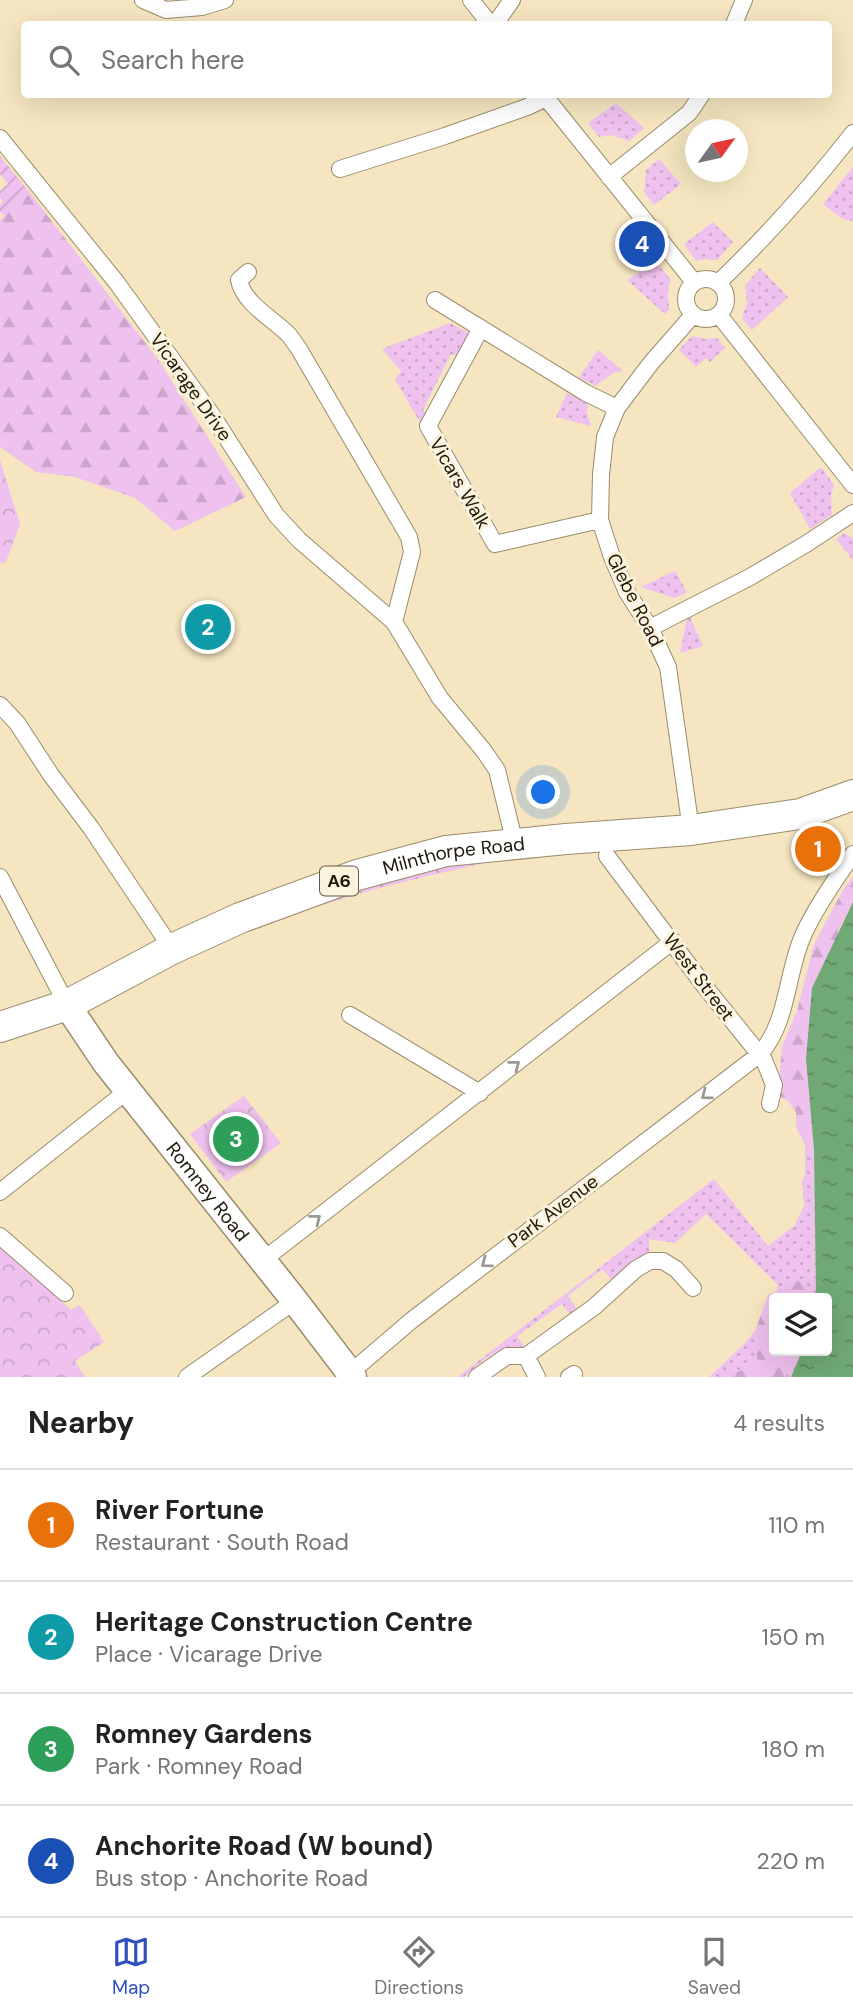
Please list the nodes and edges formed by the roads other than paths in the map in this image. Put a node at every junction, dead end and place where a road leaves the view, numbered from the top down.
1 (143, 0) edge
2 (225, 0) edge
3 (471, 0) edge
4 (512, 0) edge
5 (744, 0) edge
6 (489, 21) edge
7 (494, 21) edge
8 (735, 21) edge
9 (542, 98) edge
10 (547, 98) edge
11 (699, 98) edge
12 (853, 133) edge
13 (0, 138) edge
14 (340, 169) dead end
15 (609, 177) junction
16 (248, 272) dead end
17 (694, 282) junction
18 (718, 283) junction
19 (248, 296) junction
20 (435, 300) dead end
21 (234, 307) dead end
22 (719, 315) junction
23 (694, 316) junction
24 (481, 328) junction
25 (617, 408) junction
26 (853, 485) edge
27 (853, 513) edge
28 (600, 520) junction
29 (394, 622) junction
30 (650, 628) junction
31 (0, 705) edge
32 (853, 795) edge
33 (691, 830) junction
34 (514, 844) junction
35 (853, 854) edge
36 (607, 856) dead end
37 (0, 877) edge
38 (673, 941) junction
39 (172, 949) junction
40 (67, 1004) junction
41 (350, 1014) dead end
42 (0, 1027) edge
43 (760, 1054) junction
44 (127, 1091) junction
45 (480, 1093) junction
46 (770, 1104) dead end
47 (0, 1192) edge
48 (0, 1236) edge
49 (262, 1261) junction
50 (693, 1288) dead end
51 (65, 1293) dead end
52 (295, 1301) junction
53 (526, 1356) junction
54 (351, 1375) edge
55 (187, 1377) edge
56 (477, 1377) edge
57 (537, 1377) edge

1 - 2 street
3 - 6 street
4 - 7 street
5 - 8 street
9 - 14 street
10 - 15 street
11 - 15 street
12 - 18 street
13 - 29 street, Vicarage Drive
15 - 17 street
16 - 19 street
17 - 18 street
17 - 23 street
18 - 22 street
19 - 21 street
19 - 29 street
20 - 24 street
22 - 23 street
22 - 26 street
23 - 25 street, Glebe Road
24 - 25 street
24 - 28 street, Vicars Walk
25 - 28 street, Glebe Road
27 - 30 street
28 - 30 street, Glebe Road
29 - 34 street, Vicarage Drive
30 - 33 street, Glebe Road
31 - 39 street
32 - 33 highway, Milnthorpe Road / A6
33 - 34 highway, Milnthorpe Road / A6
34 - 39 highway, Milnthorpe Road / A6
35 - 43 street
36 - 38 street, West Street
37 - 40 street
38 - 43 street, West Street
45 -> 38 street
39 - 40 highway, Milnthorpe Road / A6
40 - 42 highway, Milnthorpe Road / A6
40 - 44 main road, Romney Road
41 - 45 street
43 - 46 street, West Street
43 -> 54 street, Park Avenue
44 - 47 street
44 - 49 main road, Romney Road
49 -> 45 street
48 - 51 street
49 - 52 main road, Romney Road
50 - 53 street
52 - 54 main road, Romney Road
52 - 55 street
53 - 56 street
53 - 57 street

